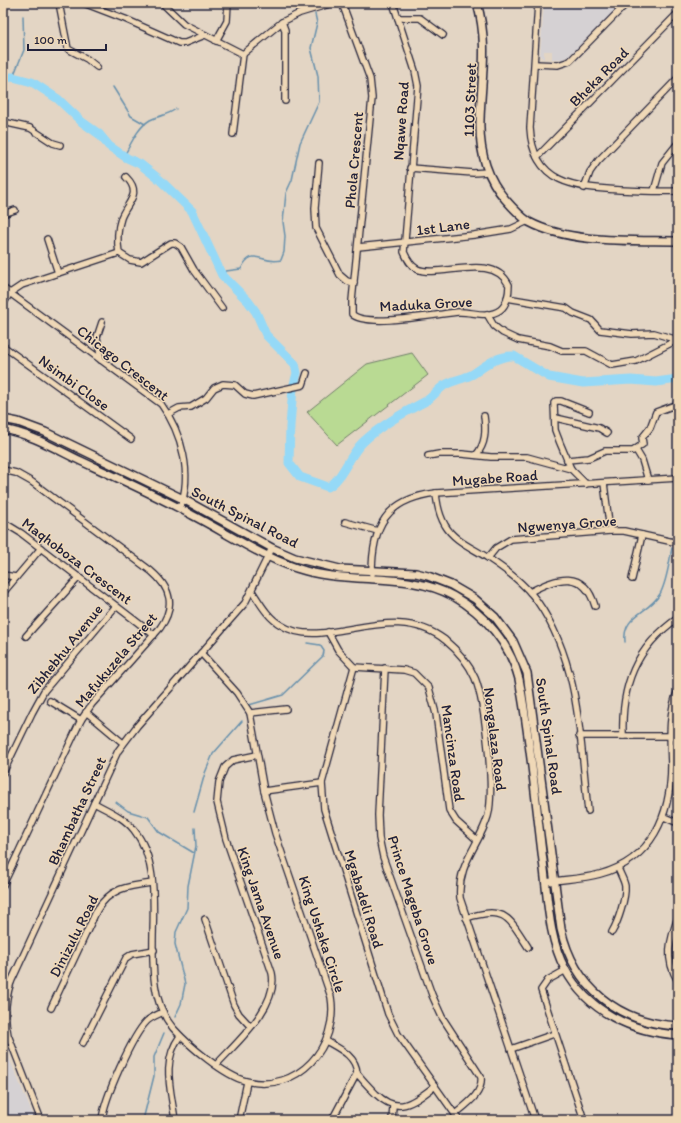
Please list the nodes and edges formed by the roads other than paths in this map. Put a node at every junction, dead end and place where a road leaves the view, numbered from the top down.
1 (60, 3) edge
2 (162, 3) edge
3 (228, 3) edge
4 (333, 3) edge
5 (342, 3) edge
6 (393, 3) edge
7 (477, 3) edge
8 (538, 3) edge
9 (627, 3) edge
10 (86, 4) dead end
11 (678, 13) edge
12 (398, 18) junction
13 (282, 22) junction
14 (205, 35) junction
15 (443, 35) dead end
16 (216, 41) junction
17 (243, 54) junction
18 (534, 64) junction
19 (97, 67) dead end
20 (678, 78) edge
21 (285, 101) dead end
22 (3, 122) edge
23 (233, 134) dead end
24 (678, 143) edge
25 (60, 145) dead end
26 (537, 156) junction
27 (319, 163) dead end
28 (410, 168) junction
29 (488, 172) junction
30 (126, 177) dead end
31 (584, 188) junction
32 (678, 191) edge
33 (654, 192) junction
34 (15, 210) dead end
35 (3, 214) edge
36 (528, 221) junction
37 (47, 239) dead end
38 (678, 241) edge
39 (404, 244) junction
40 (358, 247) junction
41 (119, 253) junction
42 (58, 273) junction
43 (354, 283) junction
44 (3, 288) edge
45 (10, 293) junction
46 (507, 298) junction
47 (3, 304) edge
48 (222, 308) dead end
49 (487, 314) junction
50 (361, 319) joint
51 (102, 322) dead end
52 (678, 340) edge
53 (3, 346) edge
54 (102, 360) junction
55 (307, 373) dead end
56 (678, 404) edge
57 (589, 412) dead end
58 (168, 414) junction
59 (484, 416) dead end
60 (556, 418) junction
61 (3, 419) edge
62 (3, 429) edge
63 (607, 433) dead end
64 (131, 439) dead end
65 (636, 450) junction
66 (476, 455) junction
67 (428, 456) dead end
68 (568, 460) junction
69 (571, 469) junction
70 (3, 470) edge
71 (678, 478) edge
72 (648, 480) junction
73 (604, 483) junction
74 (587, 484) junction
75 (436, 493) junction
76 (184, 499) junction
77 (180, 508) junction
78 (3, 522) edge
79 (345, 522) dead end
80 (378, 531) junction
81 (610, 531) junction
82 (642, 535) junction
83 (678, 543) edge
84 (41, 548) junction
85 (272, 548) junction
86 (268, 556) junction
87 (488, 558) junction
88 (372, 571) junction
89 (3, 574) edge
90 (79, 576) junction
91 (16, 577) junction
92 (372, 580) junction
93 (632, 580) dead end
94 (252, 591) junction
95 (530, 592) junction
96 (3, 593) edge
97 (116, 606) junction
98 (595, 606) dead end
99 (678, 618) edge
100 (328, 632) junction
101 (154, 635) junction
102 (26, 636) dead end
103 (201, 653) junction
104 (354, 666) junction
105 (385, 668) junction
106 (678, 690) edge
107 (50, 701) dead end
108 (286, 709) dead end
109 (86, 712) junction
110 (250, 713) junction
111 (81, 720) junction
112 (579, 736) junction
113 (622, 736) junction
114 (671, 736) junction
115 (123, 743) junction
116 (257, 755) junction
117 (3, 774) edge
118 (322, 783) junction
119 (264, 791) junction
120 (94, 803) junction
121 (588, 811) dead end
122 (664, 817) junction
123 (678, 823) edge
124 (477, 840) junction
125 (618, 868) junction
126 (554, 881) junction
127 (546, 882) junction
128 (152, 883) junction
129 (3, 885) edge
130 (678, 917) edge
131 (466, 918) junction
132 (205, 919) dead end
133 (677, 924) edge
134 (612, 932) dead end
135 (528, 947) dead end
136 (154, 950) junction
137 (566, 970) junction
138 (3, 980) edge
139 (678, 981) edge
140 (11, 982) junction
141 (51, 1008) dead end
142 (163, 1012) junction
143 (250, 1026) junction
144 (678, 1026) edge
145 (554, 1034) junction
146 (678, 1035) edge
147 (180, 1036) junction
148 (326, 1041) junction
149 (84, 1043) dead end
150 (511, 1049) junction
151 (216, 1066) junction
152 (357, 1073) junction
153 (247, 1082) junction
154 (434, 1086) junction
155 (393, 1106) junction
156 (455, 1114) junction
157 (583, 1117) dead end
158 (41, 1120) edge
159 (102, 1120) edge
160 (175, 1120) edge
161 (239, 1120) edge
162 (332, 1120) edge
163 (392, 1120) edge
164 (459, 1120) edge
165 (535, 1120) edge

1 - 19 street
2 - 14 street
3 - 16 street
4 - 13 street
5 - 40 street, Phola Crescent
6 - 12 street, Nqawe Road
7 - 29 street, 1103 Street
8 - 18 street
9 - 18 street
10 - 14 street
11 - 26 street, Bheka Road
12 - 15 street
12 - 28 street, Nqawe Road
13 - 17 street
13 - 21 street
14 - 16 street
16 - 17 street
17 - 23 street
18 - 26 street
20 - 31 street
22 - 25 street
24 - 33 street
26 - 31 street
27 - 43 street
28 - 29 street
28 - 39 street, Nqawe Road
29 - 36 street, 1103 Street
30 - 41 street
31 - 33 street
32 - 33 street
34 - 35 street
36 - 38 street, 1103 Street
36 - 39 street, 1st Lane
37 - 42 street
39 - 40 street, 1st Lane
39 - 46 street
40 - 43 street, Phola Crescent
41 - 42 street
41 - 48 street
42 - 45 street
43 - 50 street, Phola Crescent
44 - 45 street, Chicago Crescent
45 - 47 street
45 - 54 street, Chicago Crescent
46 - 49 street, Maduka Grove
46 - 52 street
49 - 50 street, Maduka Grove
49 - 52 street
51 - 54 street
53 - 64 street, Nsimbi Close
54 - 58 street, Chicago Crescent
55 - 58 street
56 - 65 street
57 - 60 street
58 - 76 street, Chicago Crescent
59 - 66 street
60 - 63 street
60 - 68 street
61 - 76 street, South Spinal Road
62 - 77 street, South Spinal Road
65 - 68 street
65 - 72 street
66 - 67 street
66 - 69 street
68 - 69 street
69 - 74 street
70 - 101 street, Mafukuzela Street
71 - 72 street, Mugabe Road
72 - 73 street, Mugabe Road
73 - 74 street, Mugabe Road
73 - 81 street
74 - 75 street, Mugabe Road
75 - 80 street, Mugabe Road
75 - 87 street
76 - 77 street, Chicago Crescent
76 - 85 street, South Spinal Road
77 - 86 street, South Spinal Road
78 - 84 street, Maqhoboza Crescent
79 - 80 street
80 - 88 street, Mugabe Road
81 - 82 street, Ngwenya Grove
81 - 87 street, Ngwenya Grove
82 - 83 street, Ngwenya Grove
82 - 93 street
84 - 90 street, Maqhoboza Crescent
84 - 91 street
85 - 86 street, Bhambatha Street
85 - 88 street, South Spinal Road
86 - 92 street, South Spinal Road
86 - 94 street, Bhambatha Street
87 - 95 street
88 - 92 street, Mugabe Road
88 - 126 street, South Spinal Road
89 - 91 street
90 - 97 street, Maqhoboza Crescent
90 - 102 street
91 - 96 street
92 - 127 street, South Spinal Road
94 - 100 street, Nongalaza Road
94 - 103 street, Bhambatha Street
95 - 98 street
95 - 112 street
97 - 101 street, Maqhoboza Crescent
97 - 117 street, Zibhebhu Avenue
99 - 113 street
100 - 104 street
100 - 124 street, Nongalaza Road
101 - 109 street, Mafukuzela Street
103 - 110 street, King Ushaka Circle
103 - 115 street, Bhambatha Street
104 - 105 street, Mancinza Road
104 - 118 street, Mgabadeli Road
105 - 124 street, Mancinza Road
105 - 156 street, Prince Mageba Grove
106 - 114 street
107 - 111 street
108 - 110 street
109 - 111 street, Mafukuzela Street
109 - 115 street
110 - 116 street, King Ushaka Circle
111 - 129 street, Mafukuzela Street
112 - 113 street
112 - 121 street
113 - 114 street
114 - 122 street
115 - 120 street, Bhambatha Street
116 - 119 street, King Ushaka Circle
116 - 143 street, King Jama Avenue
118 - 119 street
118 - 154 street, Mgabadeli Road
119 - 148 street, King Ushaka Circle
120 - 128 street, King Ushaka Circle
120 - 140 street, Bhambatha Street
122 - 123 street
122 - 125 street
124 - 131 street, Nongalaza Road
125 - 126 street
125 - 134 street
126 - 127 street
126 - 144 street, South Spinal Road
127 - 137 street, South Spinal Road
128 - 136 street, King Ushaka Circle
128 - 141 street, Dinizulu Road
130 - 133 street
131 - 135 street
131 - 150 street, Nongalaza Road
132 - 143 street
133 - 139 street
136 - 142 street, King Ushaka Circle
136 - 149 street
137 - 145 street
137 - 146 street, South Spinal Road
138 - 140 street
140 - 158 street, Bhambatha Street
142 - 147 street, King Ushaka Circle
142 - 159 street
143 - 151 street, King Jama Avenue
145 - 150 street
145 - 157 street
147 - 151 street, King Ushaka Circle
147 - 160 street
148 - 152 street
148 - 153 street, King Ushaka Circle
150 - 165 street, Nongalaza Road
151 - 153 street, King Ushaka Circle
152 - 155 street
152 - 162 street
153 - 161 street
154 - 155 street
154 - 156 street, Mgabadeli Road
155 - 163 street
156 - 164 street, Mgabadeli Road

